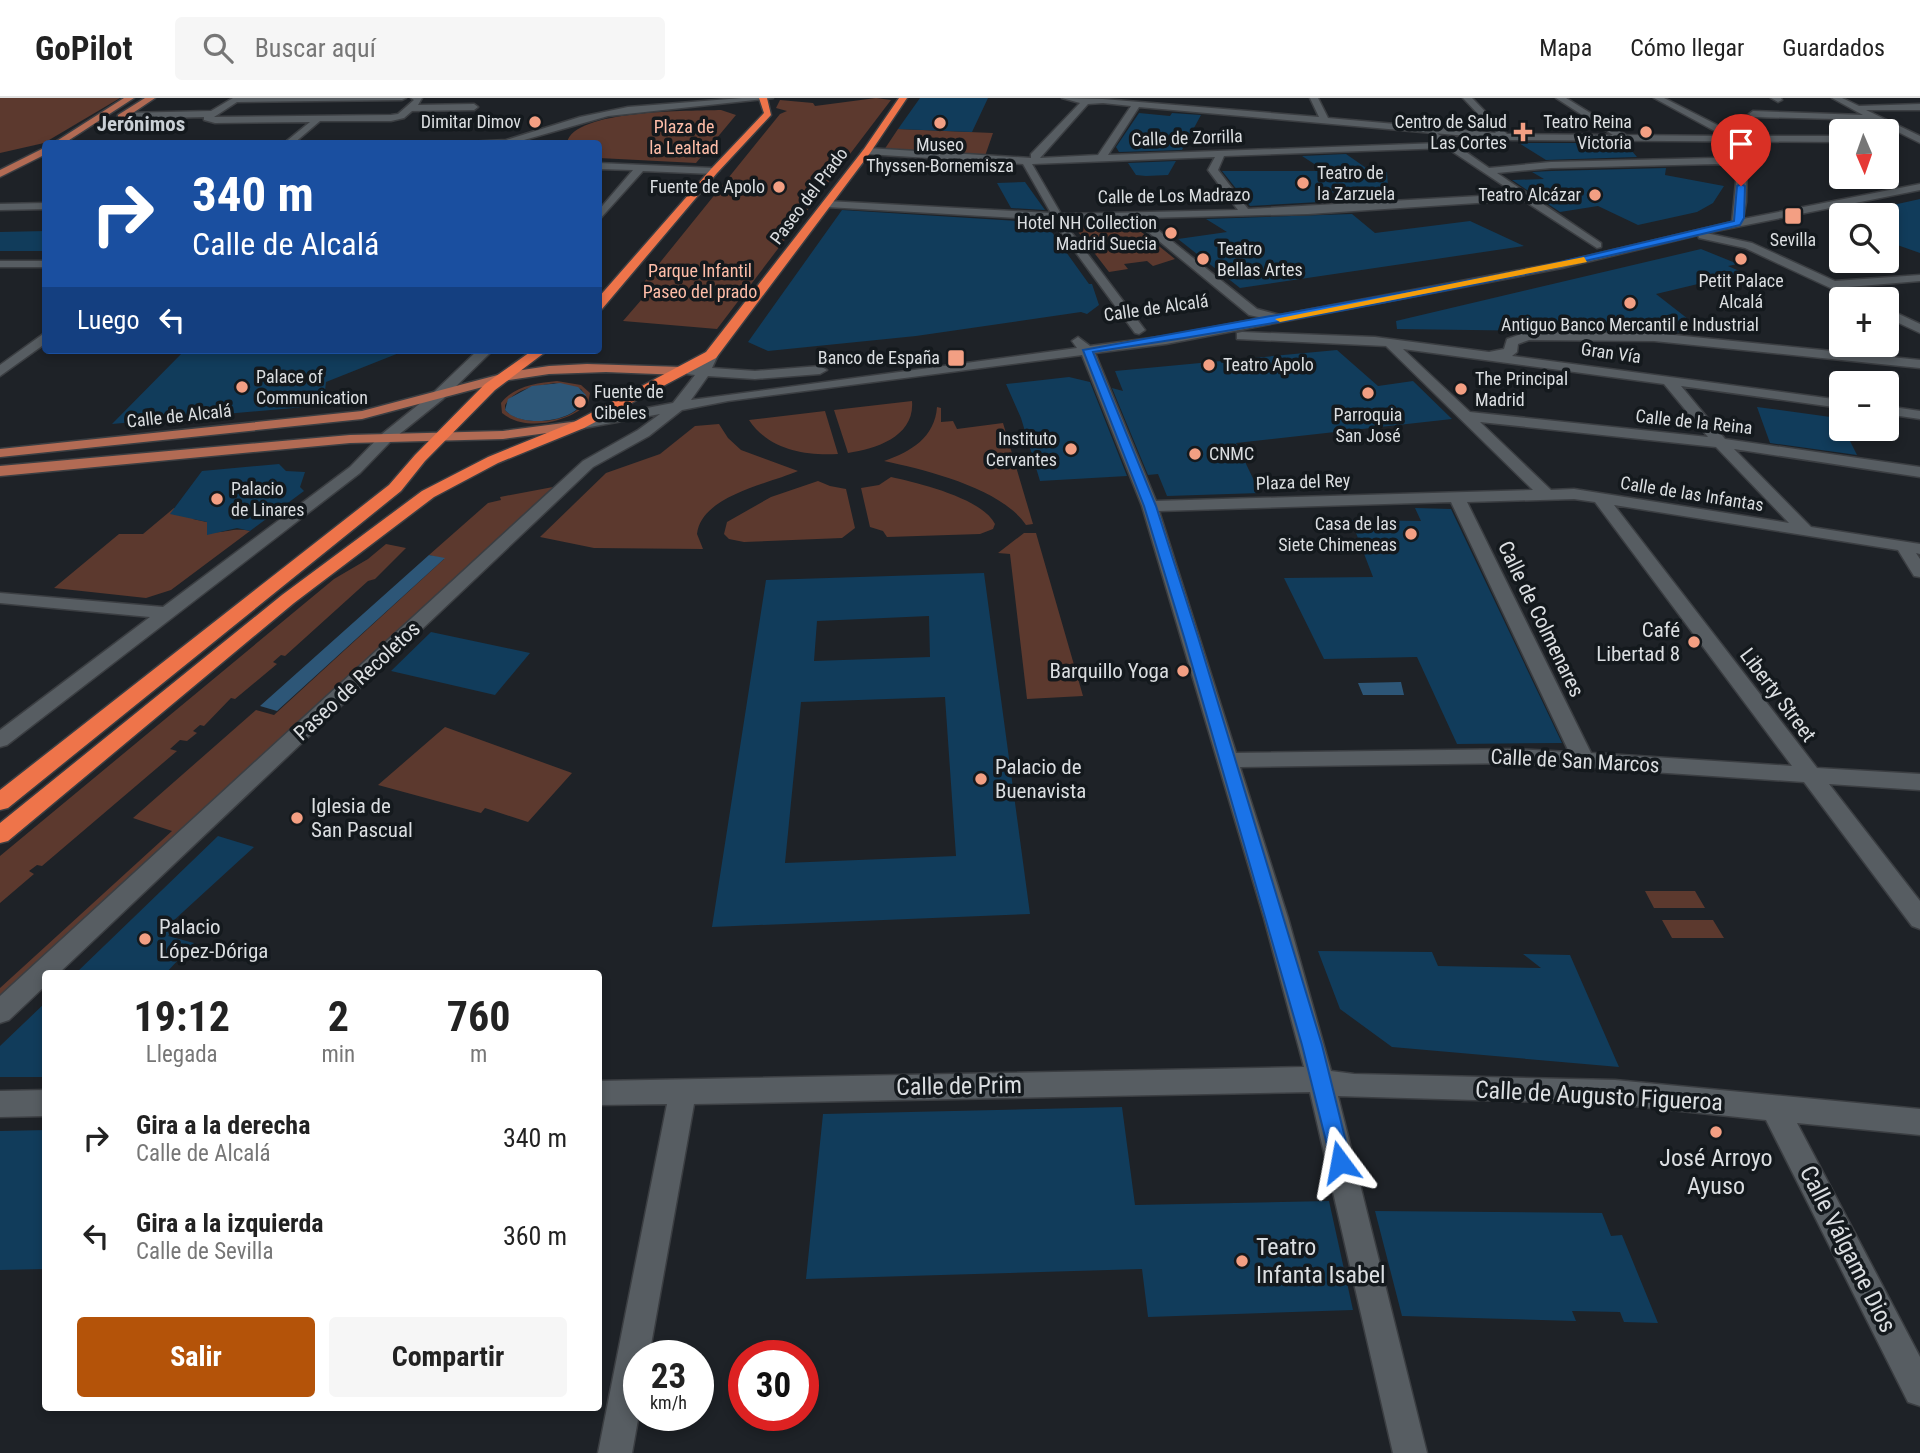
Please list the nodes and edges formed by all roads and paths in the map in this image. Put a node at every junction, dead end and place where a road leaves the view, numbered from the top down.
1 (131, 98) edge
2 (151, 98) edge
3 (339, 98) edge
4 (402, 98) edge
5 (415, 98) edge
6 (482, 98) edge
7 (763, 98) edge
8 (769, 98) edge
9 (903, 98) edge
10 (1066, 98) edge
11 (1210, 98) edge
12 (1314, 98) edge
13 (1467, 98) edge
14 (1560, 98) edge
15 (1658, 98) edge
16 (1836, 98) edge
17 (236, 99) edge
18 (1779, 99) edge
19 (1088, 100) edge
20 (1137, 104) junction
21 (474, 107) junction
22 (1855, 107) junction
23 (1920, 107) edge
24 (410, 108) junction
25 (1211, 111) junction
26 (213, 114) junction
27 (1753, 114) junction
28 (123, 116) junction
29 (465, 117) dead end
30 (1878, 118) junction
31 (317, 120) junction
32 (1325, 121) junction
33 (113, 122) dead end
34 (562, 126) junction
35 (1738, 130) junction
36 (1441, 131) junction
37 (449, 135) dead end
38 (1504, 136) junction
39 (1623, 137) junction
40 (1829, 138) edge
41 (1899, 139) edge
42 (63, 140) edge
43 (292, 140) edge
44 (442, 140) edge
45 (515, 140) edge
46 (551, 140) dead end
47 (1920, 140) edge
48 (1447, 145) junction
49 (42, 152) edge
50 (867, 152) junction
51 (1221, 153) junction
52 (1102, 157) junction
53 (1032, 161) junction
54 (42, 164) edge
55 (602, 166) edge
56 (640, 168) junction
57 (1740, 170) junction
58 (714, 171) junction
59 (1486, 172) junction
60 (0, 174) edge
61 (0, 186) edge
62 (1920, 187) edge
63 (618, 194) junction
64 (602, 195) edge
65 (1522, 197) junction
66 (827, 204) junction
67 (42, 206) edge
68 (0, 207) edge
69 (1244, 212) junction
70 (602, 213) edge
71 (1133, 215) junction
72 (1058, 217) junction
73 (1737, 223) junction
74 (1678, 238) junction
75 (1594, 244) junction
76 (1629, 248) junction
77 (0, 264) edge
78 (42, 264) edge
79 (1920, 278) edge
80 (1835, 285) junction
81 (1839, 287) edge
82 (602, 301) edge
83 (1342, 307) junction
84 (1253, 312) junction
85 (1899, 318) edge
86 (1279, 319) junction
87 (1918, 327) edge
88 (1139, 330) junction
89 (1352, 335) junction
90 (42, 339) edge
91 (1166, 340) junction
92 (1382, 342) junction
93 (1082, 344) junction
94 (0, 350) edge
95 (27, 351) junction
96 (482, 354) edge
97 (535, 354) edge
98 (711, 355) junction
99 (1488, 356) junction
100 (1920, 364) edge
101 (863, 365) dead end
102 (832, 369) dead end
103 (682, 371) junction
104 (0, 372) edge
105 (705, 372) junction
106 (499, 379) junction
107 (1668, 380) junction
108 (438, 396) junction
109 (1829, 402) edge
110 (679, 406) junction
111 (1899, 412) edge
112 (362, 415) junction
113 (1920, 415) edge
114 (1464, 416) junction
115 (579, 425) junction
116 (442, 436) junction
117 (387, 437) junction
118 (350, 439) junction
119 (1722, 445) junction
120 (0, 453) edge
121 (1, 472) edge
122 (1920, 472) edge
123 (1547, 495) junction
124 (1457, 498) junction
125 (1600, 498) junction
126 (1150, 506) junction
127 (1807, 532) junction
128 (1911, 548) edge
129 (1920, 572) edge
130 (0, 598) edge
131 (167, 613) junction
132 (0, 740) edge
133 (1228, 760) junction
134 (1584, 761) junction
135 (1812, 775) junction
136 (1920, 782) edge
137 (0, 802) edge
138 (0, 835) edge
139 (1920, 919) edge
140 (45, 970) edge
141 (42, 973) edge
142 (0, 1012) edge
143 (1320, 1082) junction
144 (683, 1091) junction
145 (602, 1093) edge
146 (42, 1103) edge
147 (0, 1104) edge
148 (1775, 1109) junction
149 (1920, 1122) edge
150 (1920, 1390) edge
151 (615, 1453) edge
152 (1410, 1453) edge

1 - 42 main road
2 - 28 main road
3 - 4 street
3 - 17 street
5 - 24 street
6 - 21 street
7 - 8 street
7 - 34 street
7 - 58 highway
9 - 50 highway, Paseo del Prado
10 - 19 street
11 - 25 street
12 - 32 street
13 - 38 street
14 - 39 street
15 - 35 street
16 - 22 street
17 - 26 street
18 - 27 street
19 - 20 street
19 - 53 street
20 - 25 street
20 - 52 street
21 - 24 street
21 - 29 street
22 - 23 street
22 - 30 street
24 - 31 street
25 - 32 street
26 - 28 street
26 - 31 street
27 - 30 street
27 - 35 street
28 - 33 main road
30 - 47 street
31 - 43 street
32 - 36 street
34 - 45 street
34 - 46 street
35 - 39 street
35 - 40 street
35 - 57 street
36 - 38 street
36 - 48 street
37 - 44 street
38 - 39 street
38 - 48 street, Calle de Zorrilla
41 - 47 street
48 - 51 street, Calle de Zorrilla
48 - 59 street
49 - 60 main road
50 - 53 street, Calle de Zorrilla
50 - 66 highway, Paseo del Prado
51 - 52 street, Calle de Zorrilla
51 - 69 street
52 - 53 street, Calle de Zorrilla
53 - 72 street
54 - 61 main road
55 - 56 street
56 - 58 street
56 - 63 street
57 - 59 street
57 - 73 street
58 - 82 highway
59 - 65 street
62 - 73 street, Calle de Alcalá
63 - 64 street
63 - 70 street
65 - 69 street, Calle de Los Madrazo
65 - 75 street
66 - 72 street, Calle de Los Madrazo
66 - 98 highway, Paseo del Prado
67 - 68 street
69 - 71 street, Calle de Los Madrazo
71 - 72 street, Calle de Los Madrazo
71 - 84 street
72 - 88 street
73 - 74 street, Calle de Alcalá
74 - 76 street, Calle de Alcalá
74 - 80 street
75 - 76 street, Calle de Alcalá
75 - 84 street, Calle de Alcalá
76 - 83 street, Calle de Alcalá
77 - 78 street
79 - 80 street
80 - 81 street
83 - 86 street, Calle de Alcalá
83 - 89 street
84 - 86 street, Gran Vía
84 - 88 street, Calle de Alcalá
85 - 87 street
86 - 89 street, Gran Vía
86 - 91 street, Calle de Alcalá
88 - 93 street, Calle de Alcalá
89 - 92 street, Gran Vía
90 - 95 street
91 - 92 street, Gran Vía
91 - 93 street, Calle de Alcalá
92 - 99 street, Gran Vía
92 - 114 street
93 - 101 street, Calle de Alcalá
93 - 110 street, Calle de Alcalá
93 - 126 street
94 - 95 street
95 - 104 street
96 - 108 street
97 - 106 highway
98 - 103 highway, Paseo del Prado
98 - 105 street, Paseo de Recoletos
99 - 100 street
99 - 107 street, Gran Vía
102 - 105 street
103 - 105 street
103 - 106 main road, Calle de Alcalá
103 - 115 highway, Paseo del Prado
105 - 110 street, Paseo de Recoletos
106 - 108 main road, Calle de Alcalá
106 - 116 highway
107 - 109 street, Gran Vía
107 - 119 street
108 - 112 main road, Calle de Alcalá
108 - 117 street
110 - 115 street, Calle de Alcalá
110 - 140 street, Paseo de Recoletos
111 - 113 street
112 - 118 main road
112 - 120 main road, Calle de Alcalá
114 - 119 street, Calle de la Reina
114 - 123 street
115 - 116 main road, Calle de Alcalá
115 - 138 highway
116 - 117 main road, Calle de Alcalá
116 - 137 highway
117 - 118 main road, Calle de Alcalá
117 - 131 street
118 - 121 main road, Calle de Alcalá
119 - 122 street, Calle de la Reina
119 - 127 street
123 - 124 street, Calle de las Infantas
123 - 125 street, Calle de las Infantas
124 - 126 street, Plaza del Rey
124 - 134 street, Calle de Colmenares
125 - 127 street, Calle de las Infantas
125 - 135 street, Liberty Street
126 - 133 street
127 - 128 street, Calle de las Infantas
128 - 129 street
130 - 131 street
131 - 132 street
133 - 134 street, Calle de San Marcos
133 - 143 street
134 - 135 street, Calle de San Marcos
135 - 136 street, Calle de San Marcos
135 - 139 street, Liberty Street
141 - 142 street, Paseo de Recoletos
143 - 144 street, Calle de Prim
143 - 148 street, Calle de Augusto Figueroa
143 - 152 street
144 - 145 street, Calle de Prim
144 - 151 street
146 - 147 street
148 - 149 street, Calle de Augusto Figueroa
148 - 150 street, Calle Válgame Dios

